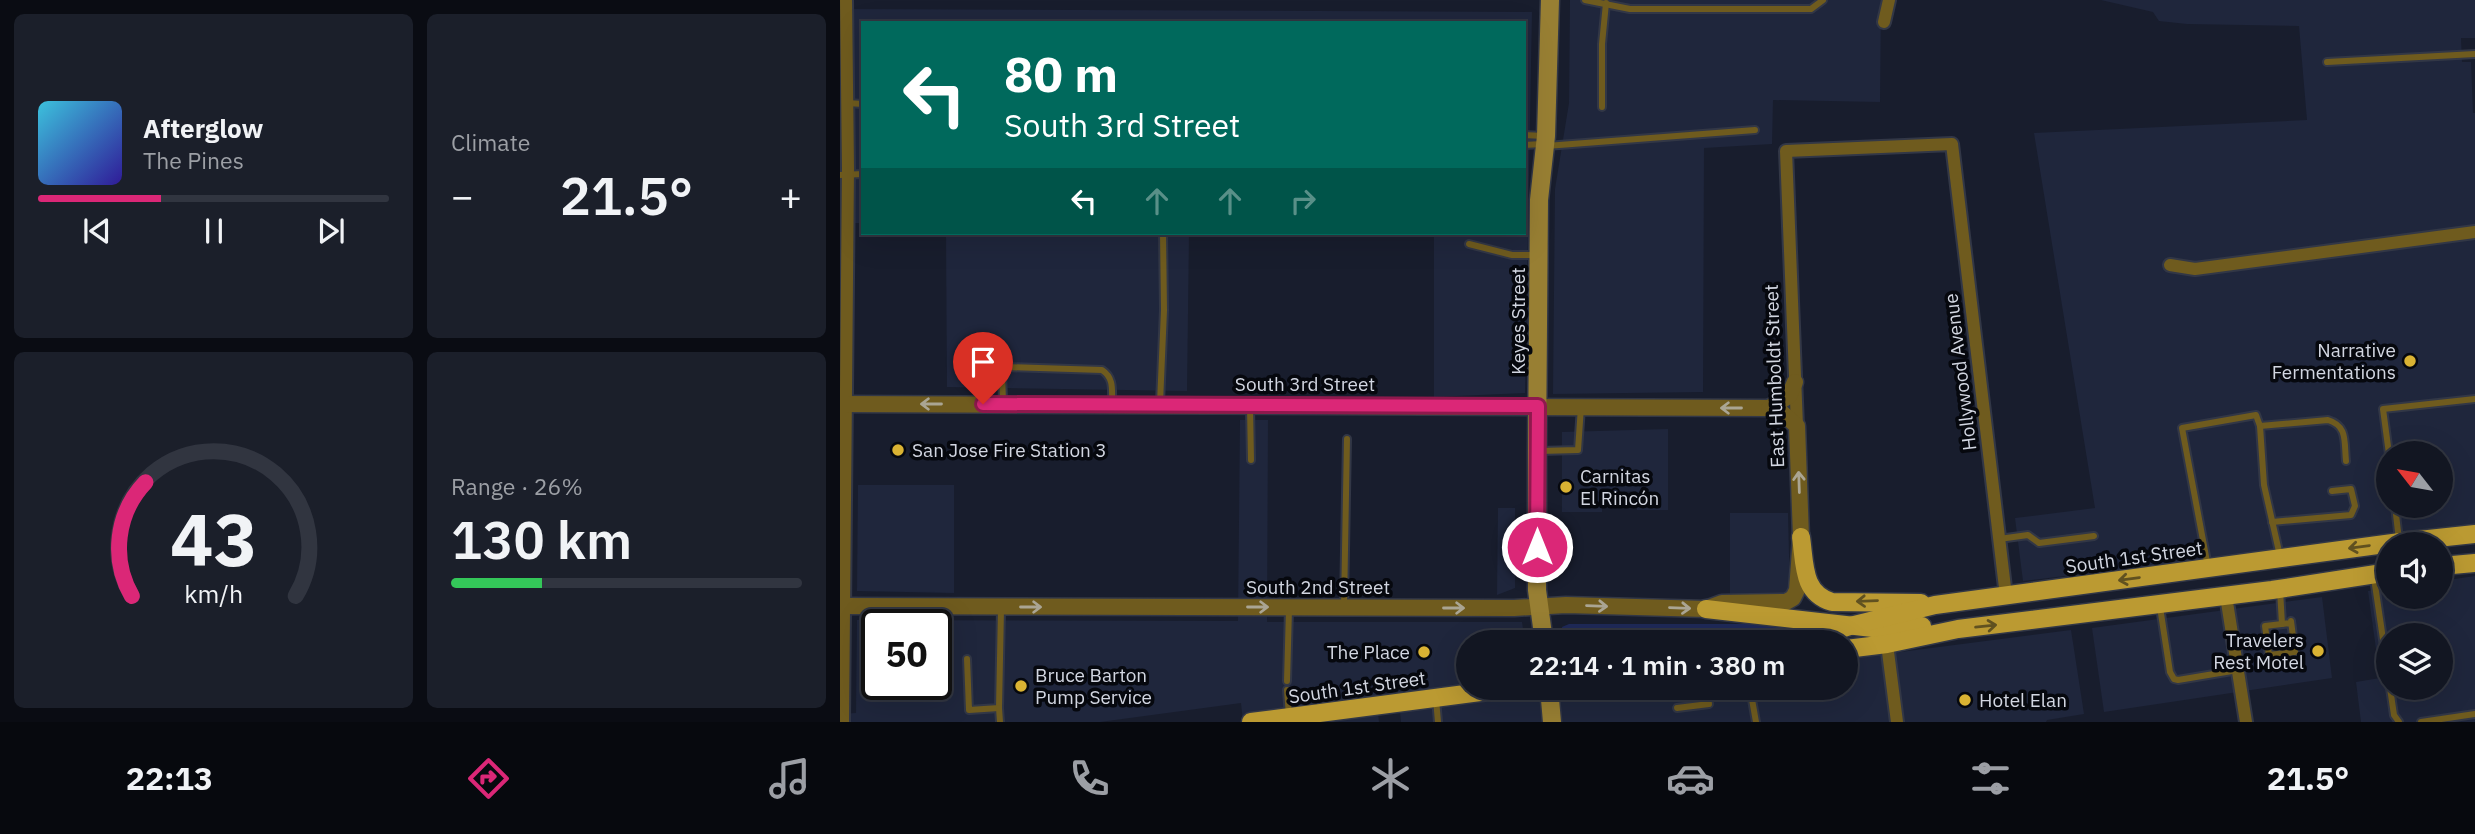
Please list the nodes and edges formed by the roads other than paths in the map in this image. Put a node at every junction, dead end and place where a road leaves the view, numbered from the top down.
1 (846, 0) edge
2 (1550, 0) edge
3 (1585, 0) edge
4 (1823, 0) edge
5 (1889, 0) edge
6 (1606, 3) junction
7 (1884, 22) dead end
8 (2475, 54) edge
9 (2327, 62) dead end
10 (847, 103) junction
11 (861, 104) edge
12 (1602, 107) dead end
13 (1755, 130) dead end
14 (1526, 136) edge
15 (1545, 142) junction
16 (1952, 144) joint
17 (1526, 145) edge
18 (844, 175) edge
19 (2475, 232) edge
20 (1163, 235) edge
21 (1469, 244) dead end
22 (1539, 255) junction
23 (2170, 265) dead end
24 (1796, 382) junction
25 (2475, 399) edge
26 (842, 404) edge
27 (1003, 404) junction
28 (1112, 405) junction
29 (1160, 405) junction
30 (1250, 405) junction
31 (1538, 406) junction
32 (1581, 406) junction
33 (1769, 408) junction
34 (1797, 426) junction
35 (2260, 426) junction
36 (1346, 439) dead end
37 (2387, 441) edge
38 (1537, 451) junction
39 (1251, 460) dead end
40 (2346, 461) dead end
41 (2333, 491) dead end
42 (842, 507) edge
43 (2272, 522) junction
44 (2475, 534) edge
45 (2094, 536) dead end
46 (2453, 536) edge
47 (1801, 537) junction
48 (1999, 539) junction
49 (2376, 545) edge
50 (2281, 558) junction
51 (2475, 563) edge
52 (2453, 565) edge
53 (2208, 568) junction
54 (2376, 573) edge
55 (2281, 595) junction
56 (2006, 596) junction
57 (2226, 596) junction
58 (1793, 598) joint
59 (2160, 604) junction
60 (1935, 605) junction
61 (842, 606) edge
62 (1539, 606) junction
63 (1001, 607) junction
64 (1289, 608) junction
65 (1344, 608) junction
66 (1706, 609) junction
67 (2289, 609) dead end
68 (2282, 624) junction
69 (1850, 626) junction
70 (1958, 629) junction
71 (1542, 630) edge
72 (1838, 630) edge
73 (1887, 644) junction
74 (1858, 648) edge
75 (967, 659) dead end
76 (2238, 670) junction
77 (1287, 681) dead end
78 (1287, 690) dead end
79 (1456, 695) edge
80 (1435, 697) junction
81 (1550, 700) edge
82 (1708, 700) edge
83 (1752, 700) edge
84 (2392, 700) edge
85 (841, 708) edge
86 (999, 708) junction
87 (1677, 708) dead end
88 (2475, 714) edge
89 (1289, 720) edge
90 (843, 722) edge
91 (1000, 722) edge
92 (1251, 722) edge
93 (1438, 722) edge
94 (1552, 722) edge
95 (1756, 722) edge
96 (1897, 722) edge
97 (2246, 722) edge
98 (2399, 722) edge
99 (2421, 722) edge

1 - 10 street
2 - 15 main road, Keyes Street
3 - 6 lane
4 - 6 lane
5 - 7 street
6 - 12 lane
8 - 9 lane
10 - 11 lane
10 - 18 street
13 - 15 lane
14 - 15 lane
15 - 17 lane
15 - 22 main road, Keyes Street
16 - 24 street, East Humboldt Street
16 - 48 street, Hollywood Avenue
18 - 26 street
19 - 23 street
20 - 29 lane
21 - 22 lane
22 - 31 main road, Keyes Street
24 - 33 street
24 - 34 street, East Humboldt Street
25 - 37 lane
27 -> 26 street, South 3rd Street
26 - 42 street
27 - 28 street, South 3rd Street
27 - 28 lane
28 - 29 street, South 3rd Street
29 - 30 street, South 3rd Street
30 - 31 street, South 3rd Street
30 - 39 lane
31 - 32 street, South 3rd Street
31 - 38 main road, Keyes Street
33 -> 32 street, South 3rd Street
32 - 38 lane
33 - 34 street
47 -> 34 street, East Humboldt Street
35 - 40 lane
35 - 43 lane
35 - 53 lane
36 - 65 lane
38 - 62 main road, Keyes Street
41 - 43 lane
42 - 61 street
43 - 50 lane
44 - 46 main road, South 1st Street
45 - 48 lane
47 - 58 street, East Humboldt Street
60 -> 47 main road
48 - 56 street, Hollywood Avenue
49 -> 50 main road, South 1st Street
50 - 53 main road, South 1st Street
51 - 52 main road
53 -> 56 main road, South 1st Street
54 - 55 main road
55 - 57 main road
55 - 67 lane
55 - 68 lane
56 - 60 main road, South 1st Street
57 - 59 main road
57 - 76 street
58 - 66 street, South 2nd Street
70 -> 59 main road
59 - 76 lane
60 - 69 main road, South 1st Street
61 - 63 street, South 2nd Street
61 - 85 street
65 -> 62 street, South 2nd Street
62 -> 66 street, South 2nd Street
62 - 71 main road, Keyes Street
63 -> 64 street, South 2nd Street
63 - 86 lane
64 - 65 street, South 2nd Street
64 - 77 lane
66 - 69 main road
68 - 68 lane
69 - 70 main road
69 - 72 main road, South 1st Street
70 - 73 main road
73 - 74 main road
73 - 96 street
75 - 86 lane
76 - 97 street
78 - 89 lane
79 - 80 main road, South 1st Street
80 - 89 main road, South 1st Street
80 - 93 lane
81 - 94 main road
82 - 87 lane
83 - 95 lane
84 - 98 lane
85 - 90 street
86 - 91 lane
88 - 99 lane
89 - 92 main road, South 1st Street

